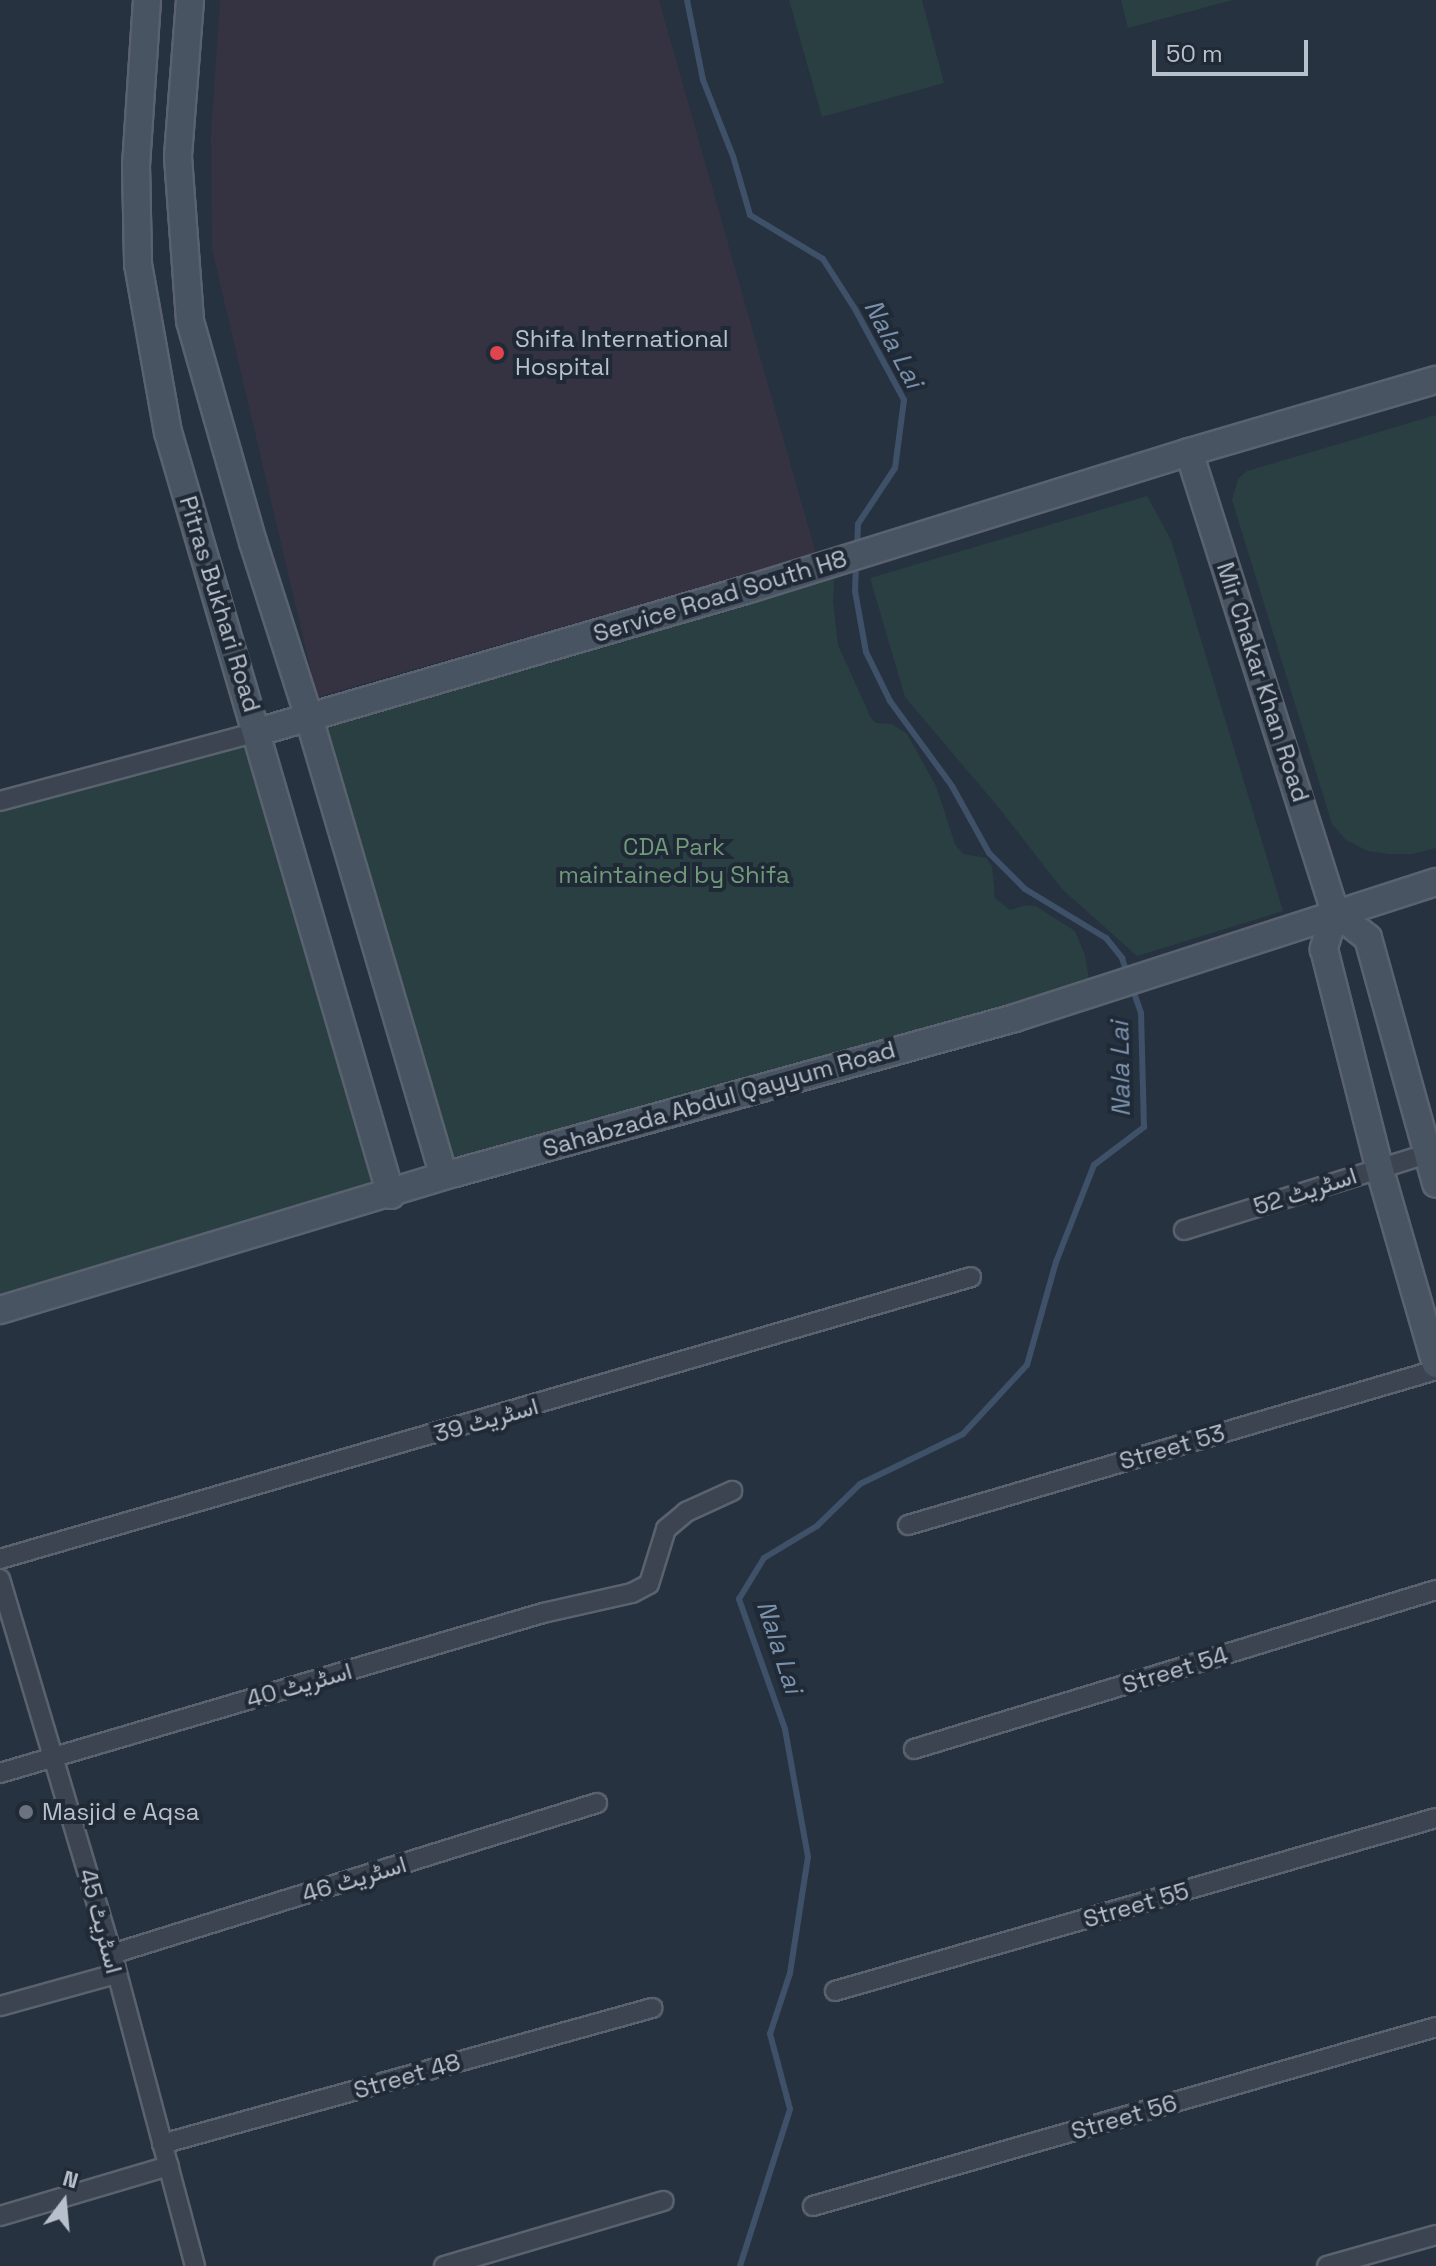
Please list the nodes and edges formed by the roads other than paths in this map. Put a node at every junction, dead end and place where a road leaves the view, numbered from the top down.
1 (147, 0) edge
2 (190, 0) edge
3 (1436, 380) edge
4 (1189, 452) junction
5 (309, 718) junction
6 (258, 732) junction
7 (0, 801) edge
8 (1436, 882) edge
9 (1335, 912) junction
10 (1432, 1152) edge
11 (1379, 1167) junction
12 (444, 1176) junction
13 (1436, 1184) edge
14 (391, 1195) junction
15 (1184, 1230) dead end
16 (971, 1277) dead end
17 (0, 1310) edge
18 (1436, 1364) edge
19 (1436, 1370) edge
20 (732, 1491) dead end
21 (908, 1525) dead end
22 (0, 1559) edge
23 (0, 1579) edge
24 (1436, 1590) edge
25 (914, 1749) dead end
26 (56, 1757) junction
27 (0, 1773) edge
28 (597, 1803) dead end
29 (1436, 1818) edge
30 (112, 1954) junction
31 (115, 1974) junction
32 (835, 1991) dead end
33 (0, 2006) edge
34 (652, 2008) dead end
35 (1436, 2027) edge
36 (162, 2144) junction
37 (169, 2166) junction
38 (664, 2201) dead end
39 (813, 2206) dead end
40 (0, 2216) edge
41 (1436, 2235) edge
42 (195, 2266) edge
43 (444, 2266) edge
44 (1327, 2266) edge

1 - 6 street, Pitras Bukhari Road
2 - 5 street, Pitras Bukhari Road
3 - 4 street, Service Road South H8
4 - 5 street, Service Road South H8
4 - 9 street, Mir Chakar Khan Road
5 - 6 street, Service Road South H8
5 - 12 street, Pitras Bukhari Road
6 - 7 street, Service Road South H8
6 - 14 street, Pitras Bukhari Road
8 - 9 street, Sahabzada Abdul Qayyum Road
9 - 10 street
9 - 11 street
9 - 12 street, Sahabzada Abdul Qayyum Road
10 - 11 street, اسٹریٹ 52
10 - 13 street
11 - 15 street, اسٹریٹ 52
11 - 18 street
12 - 14 street, Sahabzada Abdul Qayyum Road
14 - 17 street, Sahabzada Abdul Qayyum Road
16 - 22 street, اسٹریٹ 39
19 - 21 street, Street 53
20 - 26 street, اسٹریٹ 40
23 - 26 street, اسٹریٹ 45
24 - 25 street, Street 54
26 - 27 street, اسٹریٹ 40
26 - 30 street, اسٹریٹ 45
28 - 30 street, اسٹریٹ 46
29 - 32 street, Street 55
30 - 31 street, اسٹریٹ 45
31 - 33 street
31 - 36 street, اسٹریٹ 45
34 - 36 street, Street 48
35 - 39 street, Street 56
36 - 37 street, اسٹریٹ 45
37 - 40 street
37 - 42 street, اسٹریٹ 45
38 - 43 street
41 - 44 street

